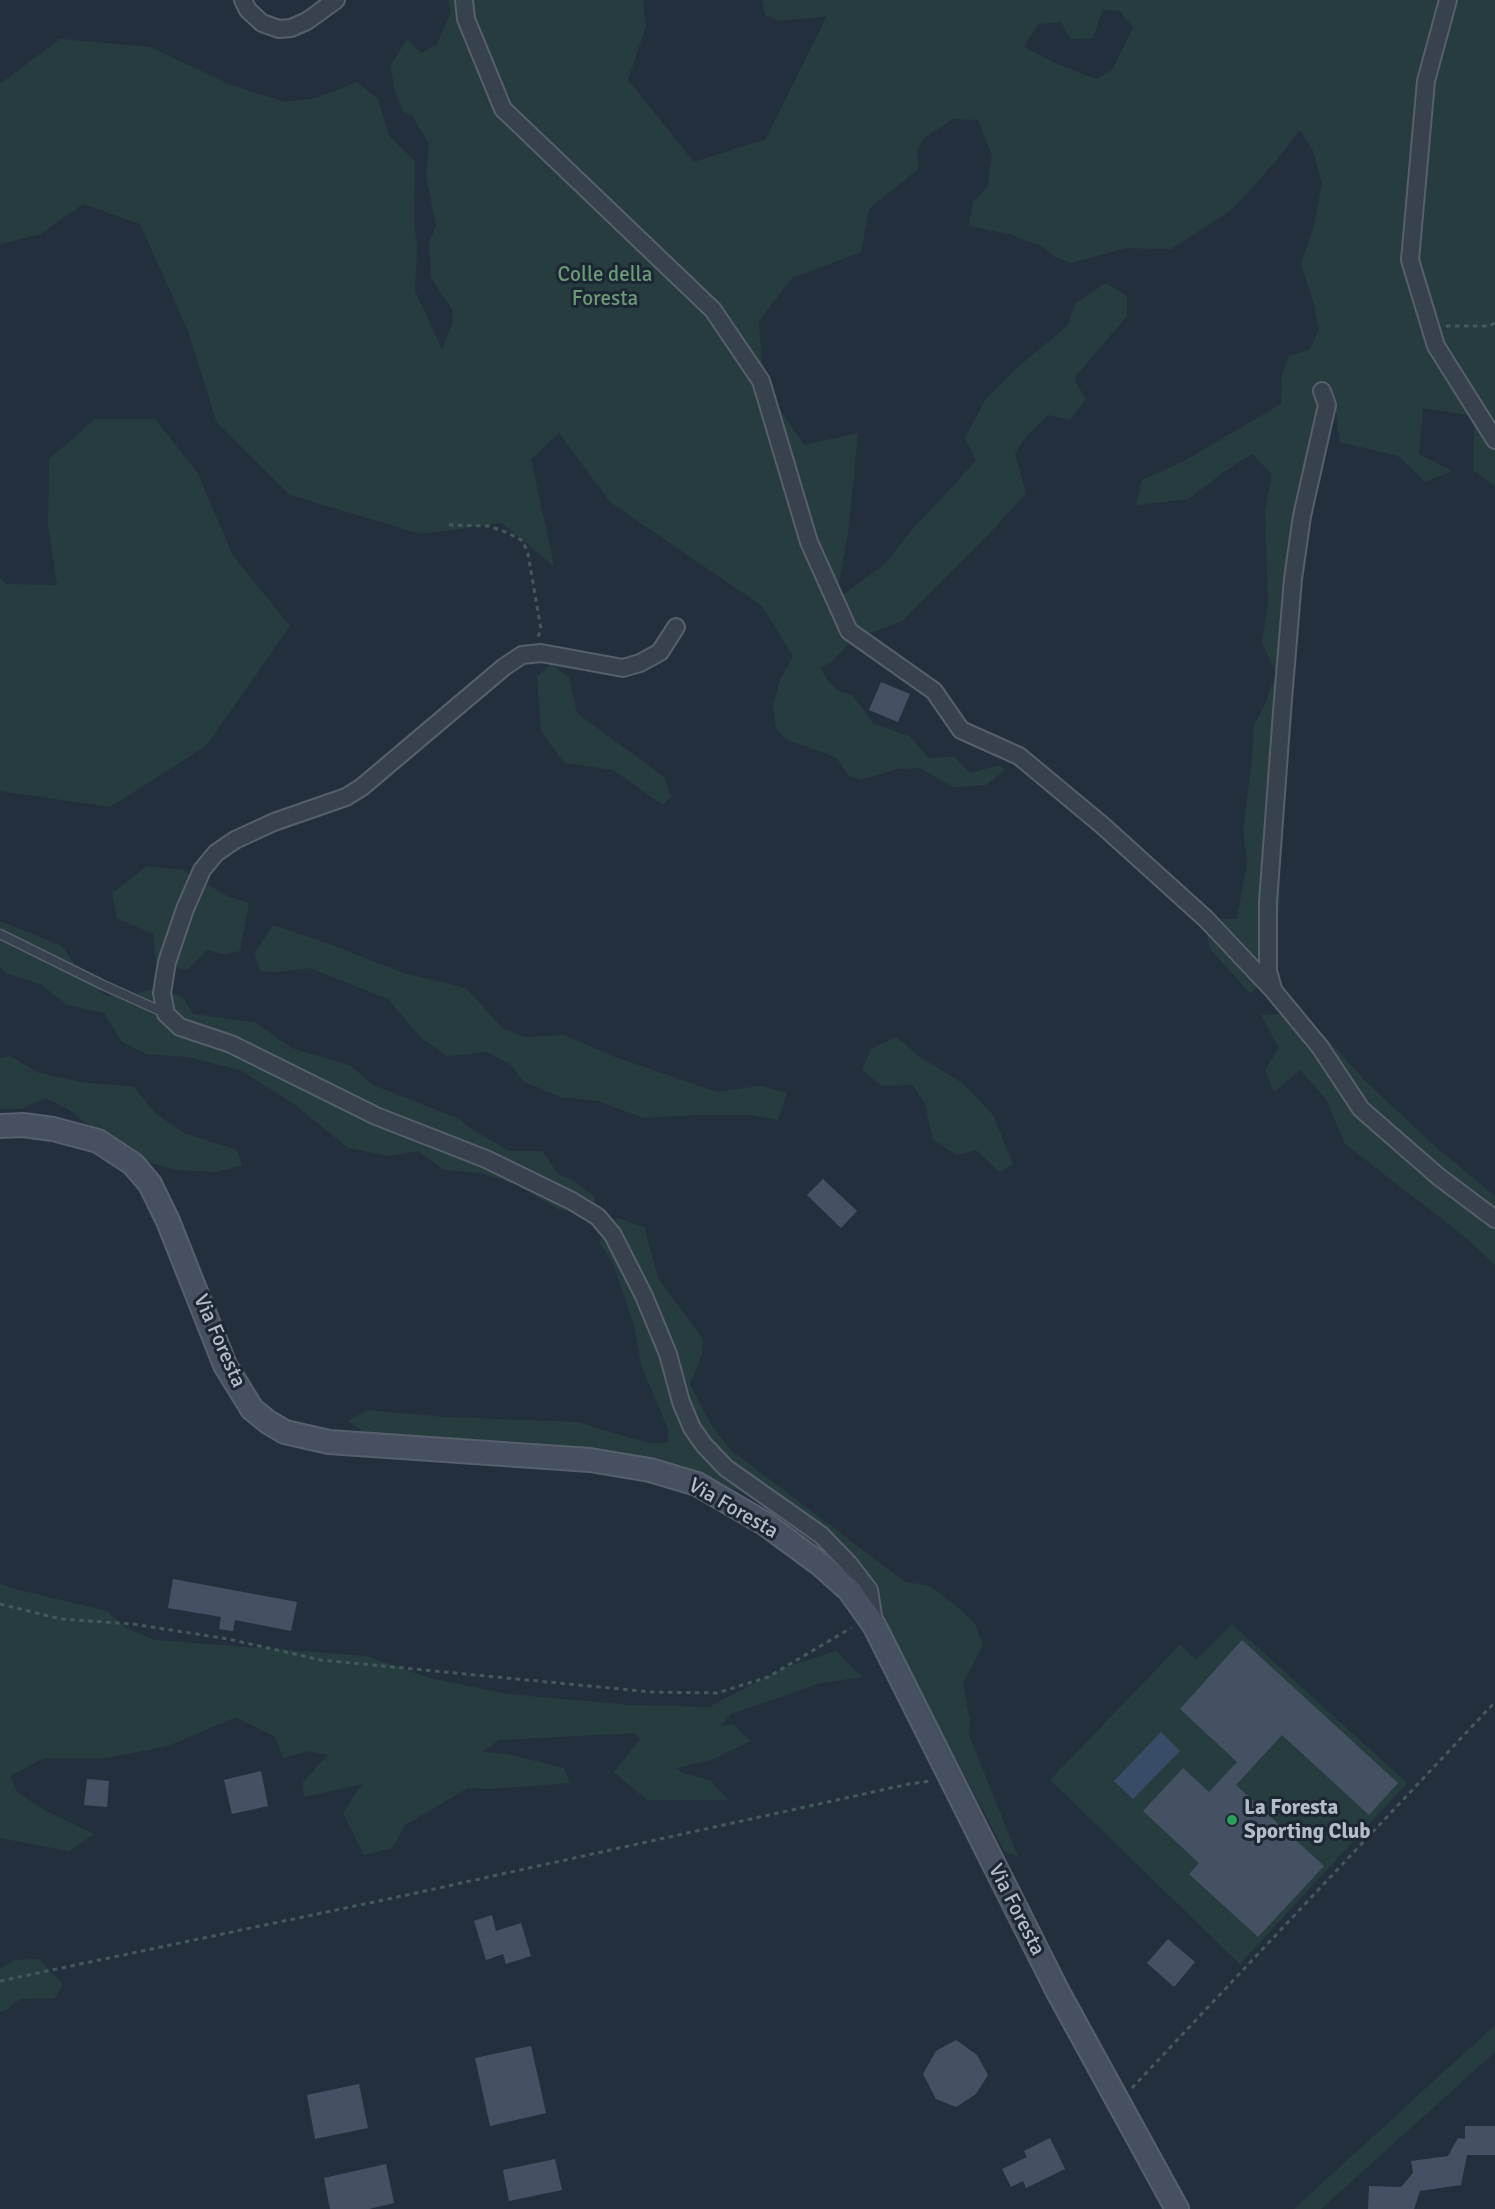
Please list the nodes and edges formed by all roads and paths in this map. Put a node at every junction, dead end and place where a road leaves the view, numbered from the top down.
1 (243, 0) edge
2 (336, 0) edge
3 (464, 0) edge
4 (1448, 0) edge
5 (1495, 322) edge
6 (1430, 326) junction
7 (1322, 391) dead end
8 (1495, 441) edge
9 (449, 525) dead end
10 (676, 627) dead end
11 (534, 654) junction
12 (0, 934) edge
13 (1273, 990) junction
14 (166, 1014) junction
15 (0, 1126) edge
16 (1495, 1219) edge
17 (0, 1604) edge
18 (874, 1625) junction
19 (1495, 1702) edge
20 (949, 1779) junction
21 (0, 1981) edge
22 (1118, 2102) junction
23 (1177, 2209) edge

1 - 2 street
3 - 13 street
4 - 6 street
5 - 6 path
6 - 8 street
7 - 13 street
9 - 11 path
10 - 11 street
11 - 14 street
12 - 14 lane
13 - 16 street
14 - 18 street
15 - 18 main road, Via Foresta
17 - 18 path
18 - 20 main road, Via Foresta
19 - 22 path
20 - 21 path
20 - 22 main road, Via Foresta
22 - 23 main road, Via Foresta

